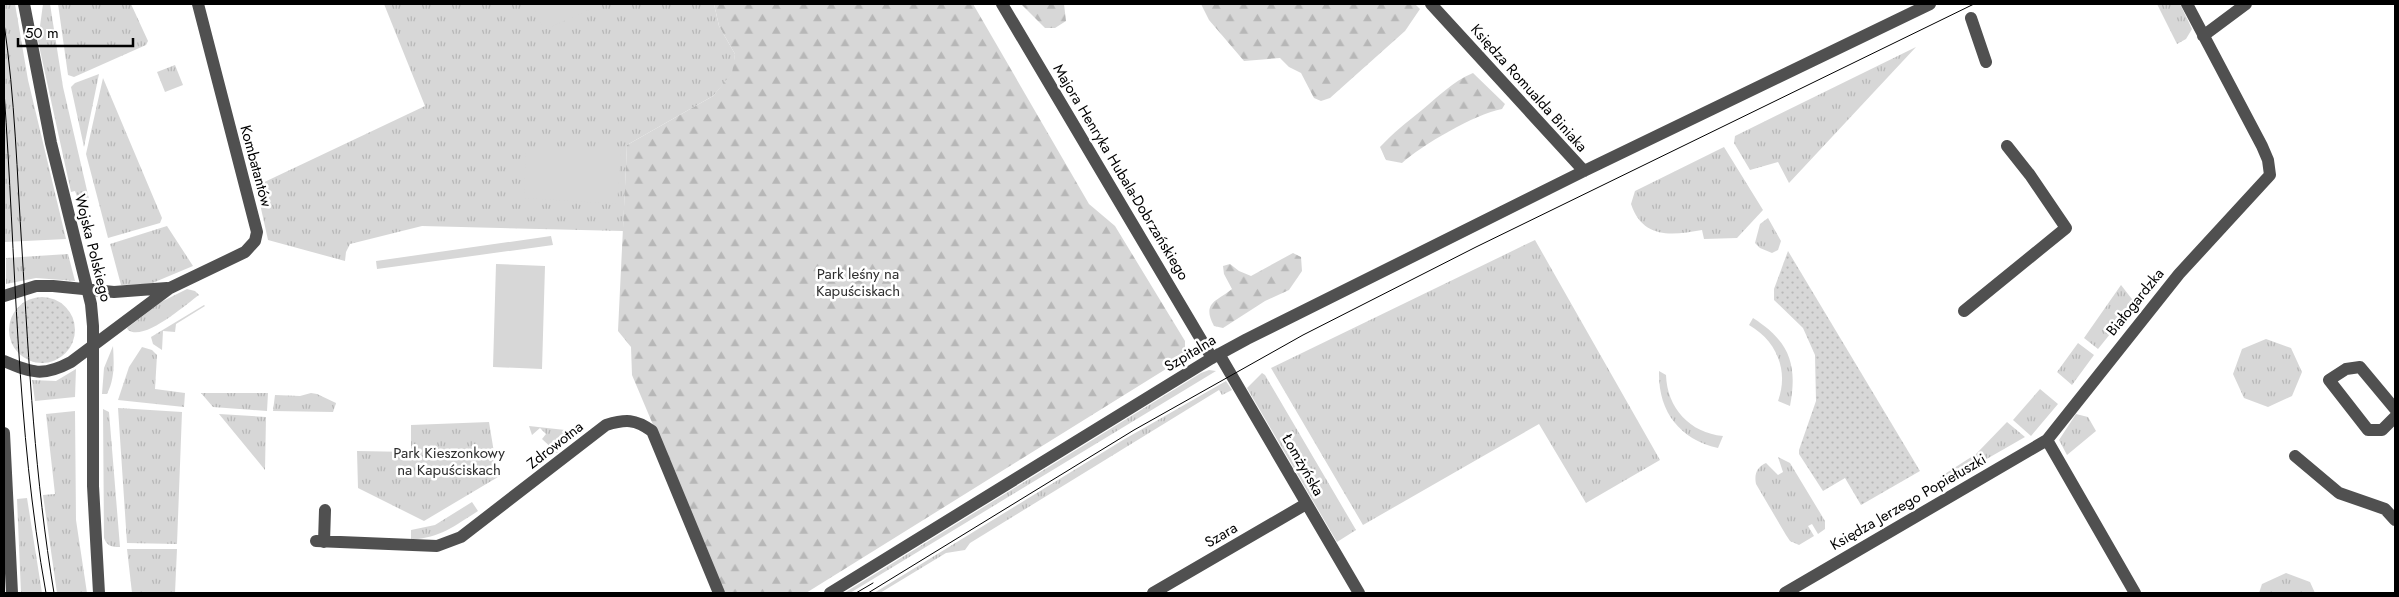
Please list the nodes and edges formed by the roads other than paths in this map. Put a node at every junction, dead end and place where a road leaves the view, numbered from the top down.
1 (24, 4) edge
2 (198, 4) edge
3 (1002, 4) edge
4 (1431, 4) edge
5 (1930, 4) edge
6 (2186, 4) edge
7 (2246, 4) edge
8 (1971, 18) dead end
9 (2203, 36) junction
10 (1986, 62) dead end
11 (2007, 146) dead end
12 (1584, 171) junction
13 (170, 288) junction
14 (88, 291) junction
15 (4, 296) edge
16 (1964, 311) dead end
17 (93, 346) junction
18 (1216, 356) junction
19 (4, 361) edge
20 (2395, 409) edge
21 (2395, 417) edge
22 (4, 433) edge
23 (2047, 440) junction
24 (2295, 456) dead end
25 (1306, 504) junction
26 (325, 510) dead end
27 (2395, 520) edge
28 (12, 593) edge
29 (99, 593) edge
30 (719, 593) edge
31 (830, 593) edge
32 (1153, 593) edge
33 (1358, 593) edge
34 (1785, 593) edge
35 (2135, 593) edge

1 - 14 street, Wojska Polskiego
2 - 13 street, Kombatantów
3 - 18 street, Majora Henryka Hubala-Dobrzańskiego
4 - 12 street, Księdza Romualda Biniaka
5 - 12 street, Szpitalna
6 - 9 street, Białogardzka
7 - 9 street
8 - 10 street
9 - 23 street, Białogardzka
11 - 16 street
12 - 18 street, Szpitalna
13 - 14 street, Kombatantów
13 - 17 street, Kombatantów
14 - 15 street, Kombatantów
14 - 17 street, Wojska Polskiego
17 - 19 street, Kombatantów
17 - 29 street, Wojska Polskiego
18 - 25 street, Łomżyńska
18 - 31 street, Szpitalna
20 - 21 street
22 - 28 street
23 - 34 street, Księdza Jerzego Popiełuszki
23 - 35 street
24 - 27 street
25 - 32 street, Szara
25 - 33 street, Łomżyńska
26 - 30 street, Zdrowotna

